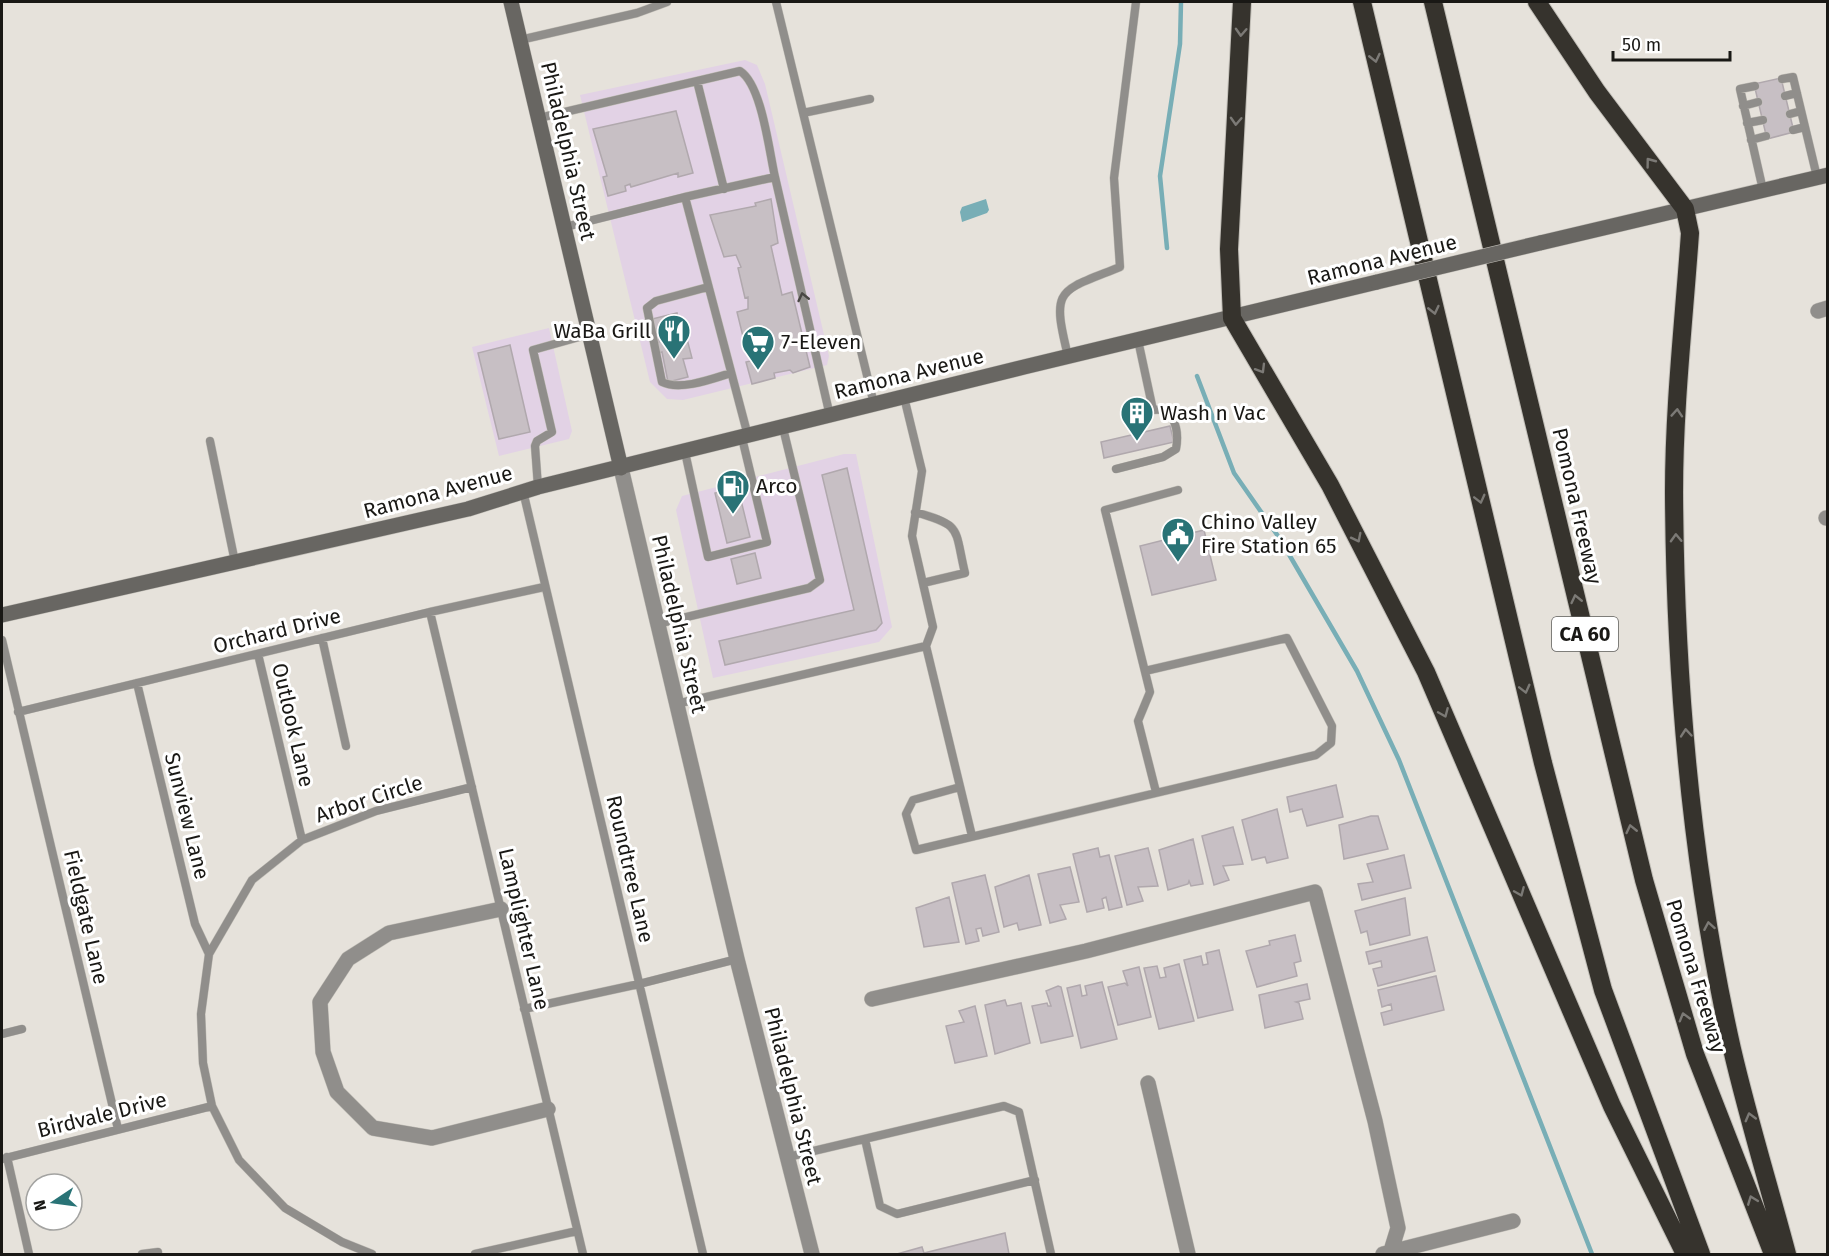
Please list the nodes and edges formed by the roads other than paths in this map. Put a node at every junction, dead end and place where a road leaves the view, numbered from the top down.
1 (511, 2) edge
2 (667, 2) edge
3 (776, 2) edge
4 (1136, 2) edge
5 (1242, 2) edge
6 (1362, 2) edge
7 (1433, 2) edge
8 (1537, 2) edge
9 (520, 40) junction
10 (1782, 79) dead end
11 (698, 81) junction
12 (1755, 86) dead end
13 (1797, 93) junction
14 (1785, 96) dead end
15 (870, 99) dead end
16 (1758, 102) dead end
17 (1743, 106) junction
18 (1802, 111) junction
19 (803, 114) junction
20 (1790, 114) dead end
21 (539, 117) junction
22 (1762, 120) dead end
23 (1747, 123) junction
24 (1805, 127) junction
25 (1793, 130) dead end
26 (1766, 136) dead end
27 (1751, 140) junction
28 (1822, 176) edge
29 (775, 177) junction
30 (724, 189) junction
31 (1763, 190) junction
32 (685, 197) junction
33 (1685, 209) junction
34 (565, 227) junction
35 (708, 287) junction
36 (1232, 318) junction
37 (590, 334) junction
38 (1138, 340) junction
39 (1068, 356) junction
40 (731, 374) junction
41 (904, 397) junction
42 (874, 404) junction
43 (830, 416) junction
44 (783, 428) junction
45 (745, 438) junction
46 (210, 441) dead end
47 (685, 452) junction
48 (621, 468) junction
49 (1116, 469) dead end
50 (538, 487) junction
51 (1178, 490) dead end
52 (523, 491) junction
53 (915, 512) junction
54 (235, 562) junction
55 (923, 583) junction
56 (544, 587) junction
57 (430, 612) junction
58 (2, 615) edge
59 (657, 624) junction
60 (322, 638) junction
61 (2, 640) edge
62 (926, 646) junction
63 (258, 654) junction
64 (1145, 671) junction
65 (137, 683) junction
66 (676, 704) junction
67 (18, 712) junction
68 (346, 746) dead end
69 (960, 786) junction
70 (472, 787) junction
71 (1156, 792) junction
72 (972, 836) junction
73 (302, 840) junction
74 (501, 909) junction
75 (209, 954) junction
76 (737, 959) junction
77 (639, 984) junction
78 (872, 999) dead end
79 (524, 1009) junction
80 (22, 1029) dead end
81 (2, 1034) edge
82 (1148, 1083) dead end
83 (212, 1106) junction
84 (548, 1109) junction
85 (118, 1129) junction
86 (865, 1139) junction
87 (788, 1157) junction
88 (4, 1158) edge
89 (1035, 1180) junction
90 (1513, 1221) dead end
91 (577, 1231) junction
92 (29, 1254) edge
93 (142, 1254) edge
94 (158, 1254) edge
95 (372, 1254) edge
96 (475, 1254) edge
97 (583, 1254) edge
98 (704, 1254) edge
99 (812, 1254) edge
100 (1051, 1254) edge
101 (1188, 1254) edge
102 (1387, 1254) edge
103 (1685, 1254) edge
104 (1701, 1254) edge
105 (1773, 1254) edge
106 (1787, 1254) edge

1 - 9 main road, Philadelphia Street
2 - 9 lane
3 - 19 lane
4 - 39 lane
5 -> 36 highway
6 -> 104 highway
105 -> 7 highway, Pomona Freeway / CA 60
33 -> 8 highway
9 - 21 main road, Philadelphia Street
10 - 13 lane
11 - 21 lane
11 - 29 lane
11 - 30 lane
12 - 17 lane
13 - 14 lane
13 - 18 lane
15 - 19 lane
16 - 17 lane
17 - 23 lane
18 - 20 lane
18 - 24 lane
19 - 42 lane
21 - 34 main road, Philadelphia Street
22 - 23 lane
23 - 27 lane
24 - 25 lane
24 - 28 lane
26 - 27 lane
27 - 31 lane
28 - 31 main road, Ramona Avenue
29 - 30 lane
43 -> 29 lane
30 - 32 lane
31 - 33 main road, Ramona Avenue
32 - 34 lane
32 - 35 lane
33 - 36 main road, Ramona Avenue, bridge
106 -> 33 highway
34 - 37 main road, Philadelphia Street
35 - 40 lane
35 - 40 lane
36 - 38 main road, Ramona Avenue
36 -> 103 highway
37 - 48 main road, Philadelphia Street
37 - 50 lane
38 - 39 main road, Ramona Avenue
38 - 49 lane
39 - 41 main road, Ramona Avenue
40 - 45 lane
41 - 42 main road, Ramona Avenue
41 - 53 lane
42 - 43 main road, Ramona Avenue
43 - 44 main road, Ramona Avenue
44 - 45 main road, Ramona Avenue
44 - 59 lane
45 - 47 main road, Ramona Avenue
45 - 47 lane
46 - 54 lane
47 - 48 main road, Ramona Avenue
48 - 50 main road, Ramona Avenue
48 - 59 street, Philadelphia Street
50 - 52 main road, Ramona Avenue
51 - 64 lane
52 - 54 main road, Ramona Avenue
52 - 56 lane, Roundtree Lane
53 - 55 lane
53 - 55 lane
54 - 58 main road, Ramona Avenue
55 - 62 lane
56 - 57 lane, Orchard Drive
56 - 77 lane, Roundtree Lane
57 - 60 lane, Orchard Drive
57 - 70 lane, Lamplighter Lane
59 - 66 street, Philadelphia Street
60 - 63 lane, Orchard Drive
60 - 68 lane
61 - 67 lane, Fieldgate Lane
62 - 66 lane
62 - 69 lane
63 - 65 lane, Orchard Drive
63 - 73 lane, Outlook Lane
64 - 71 lane
64 - 71 lane
65 - 67 lane, Orchard Drive
65 - 75 lane, Sunview Lane
66 - 76 street, Philadelphia Street
67 - 85 lane, Fieldgate Lane
69 - 72 lane
69 - 72 lane
70 - 73 lane, Arbor Circle
70 - 74 lane, Lamplighter Lane
71 - 72 lane
73 - 75 lane, Arbor Circle
74 - 79 lane, Lamplighter Lane
74 - 84 street
75 - 83 lane, Arbor Circle
76 - 77 lane
76 - 87 street, Philadelphia Street
77 - 79 lane
77 - 98 lane, Roundtree Lane
78 - 102 street
79 - 84 lane, Lamplighter Lane
80 - 81 lane
82 - 101 street
83 - 85 lane, Birdvale Drive
83 - 95 lane, Arbor Circle
84 - 91 lane, Lamplighter Lane
85 - 88 lane, Birdvale Drive
86 - 87 lane
86 - 89 lane
86 - 89 lane
87 - 99 street, Philadelphia Street
88 - 92 lane
89 - 100 lane
90 - 102 street
91 - 96 lane
91 - 97 lane, Lamplighter Lane
93 - 94 lane

